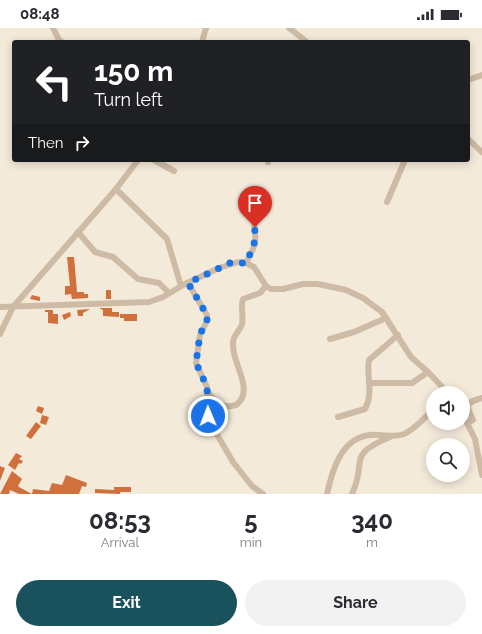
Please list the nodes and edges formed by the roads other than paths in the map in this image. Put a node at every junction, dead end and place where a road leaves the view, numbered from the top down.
1 (53, 28) edge
2 (206, 28) edge
3 (289, 28) edge
4 (59, 40) edge
5 (203, 40) edge
6 (304, 40) edge
7 (482, 75) edge
8 (470, 79) edge
9 (470, 141) edge
10 (482, 152) edge
11 (136, 162) edge
12 (158, 162) edge
13 (404, 162) edge
14 (174, 171) dead end
15 (116, 190) junction
16 (387, 202) dead end
17 (257, 206) dead end
18 (78, 232) junction
19 (246, 263) junction
20 (188, 283) junction
21 (181, 286) junction
22 (266, 286) junction
23 (169, 293) junction
24 (13, 306) junction
25 (0, 307) edge
26 (386, 318) junction
27 (0, 334) edge
28 (398, 335) junction
29 (330, 339) dead end
30 (428, 372) junction
31 (369, 383) junction
32 (441, 386) edge
33 (208, 391) junction
34 (482, 398) edge
35 (470, 403) edge
36 (338, 417) dead end
37 (426, 417) edge
38 (470, 429) edge
39 (393, 436) junction
40 (482, 438) edge
41 (475, 439) junction
42 (482, 474) edge
43 (263, 494) edge
44 (327, 494) edge
45 (352, 494) edge

1 - 4 street
2 - 5 street
3 - 6 street
7 - 8 street
9 - 10 street
11 - 15 street
12 - 14 street
13 - 16 street
15 - 18 street
15 - 21 street
17 - 19 street
18 - 23 street
18 - 24 street
19 - 20 street
19 - 22 street
20 - 21 street
20 - 33 street
21 - 23 street
22 - 26 street
22 - 33 street
23 - 24 street
24 - 25 street
24 - 27 street
26 - 28 street
26 - 29 street
28 - 30 street
28 - 31 street
30 - 31 street
30 - 32 street
31 - 36 street
33 - 43 street
34 - 35 street
37 - 39 street
38 - 41 street
39 - 44 street
39 - 45 street
40 - 41 street
41 - 42 street

